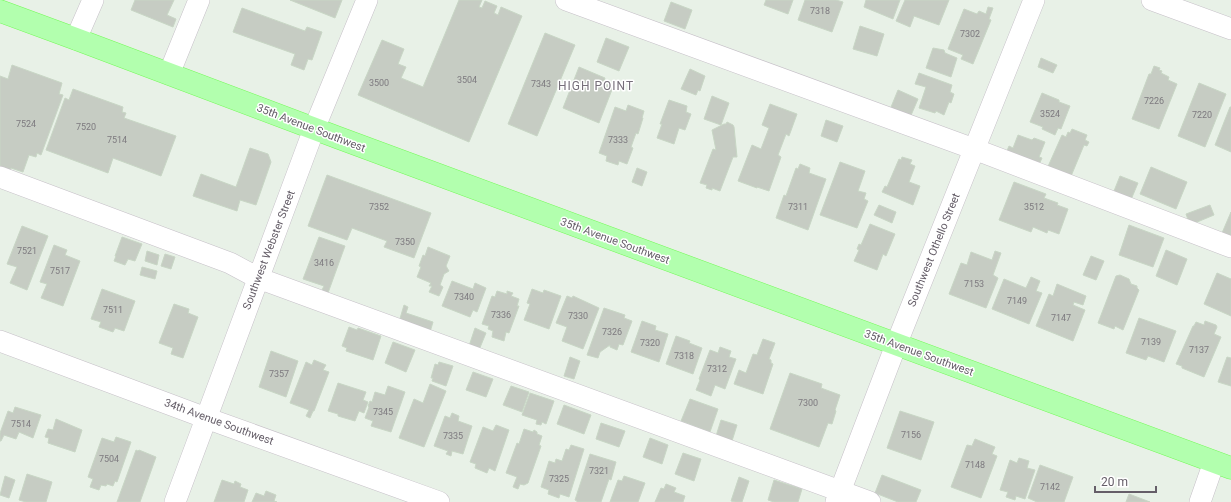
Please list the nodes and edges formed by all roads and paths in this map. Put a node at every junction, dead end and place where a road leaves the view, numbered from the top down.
1 (93, 0) edge
2 (198, 0) edge
3 (367, 0) edge
4 (566, 0) edge
5 (1034, 0) edge
6 (1152, 0) edge
7 (0, 12) edge
8 (1231, 29) edge
9 (76, 39) junction
10 (169, 74) junction
11 (314, 129) junction
12 (974, 149) junction
13 (0, 177) edge
14 (1231, 247) edge
15 (258, 278) junction
16 (0, 340) edge
17 (896, 345) junction
18 (206, 418) junction
19 (1223, 465) edge
20 (839, 496) edge
21 (175, 502) edge
22 (439, 502) edge
23 (870, 502) edge
24 (1200, 502) edge

1 - 9 street
2 - 10 street
3 - 11 street, Southwest Webster Street
4 - 12 street
5 - 12 street, Southwest Othello Street
6 - 8 street
7 - 9 main road, 35th Avenue Southwest
9 - 10 main road, 35th Avenue Southwest
10 - 11 main road, 35th Avenue Southwest
11 - 15 street, Southwest Webster Street
11 - 17 main road, 35th Avenue Southwest
12 - 14 street
12 - 17 street, Southwest Othello Street
13 - 15 street
15 - 18 street, Southwest Webster Street
15 - 20 street
16 - 18 street, 34th Avenue Southwest
17 - 19 main road, 35th Avenue Southwest
17 - 20 street, Southwest Othello Street
18 - 21 street, Southwest Webster Street
18 - 22 street, 34th Avenue Southwest
19 - 24 street
20 - 23 street

